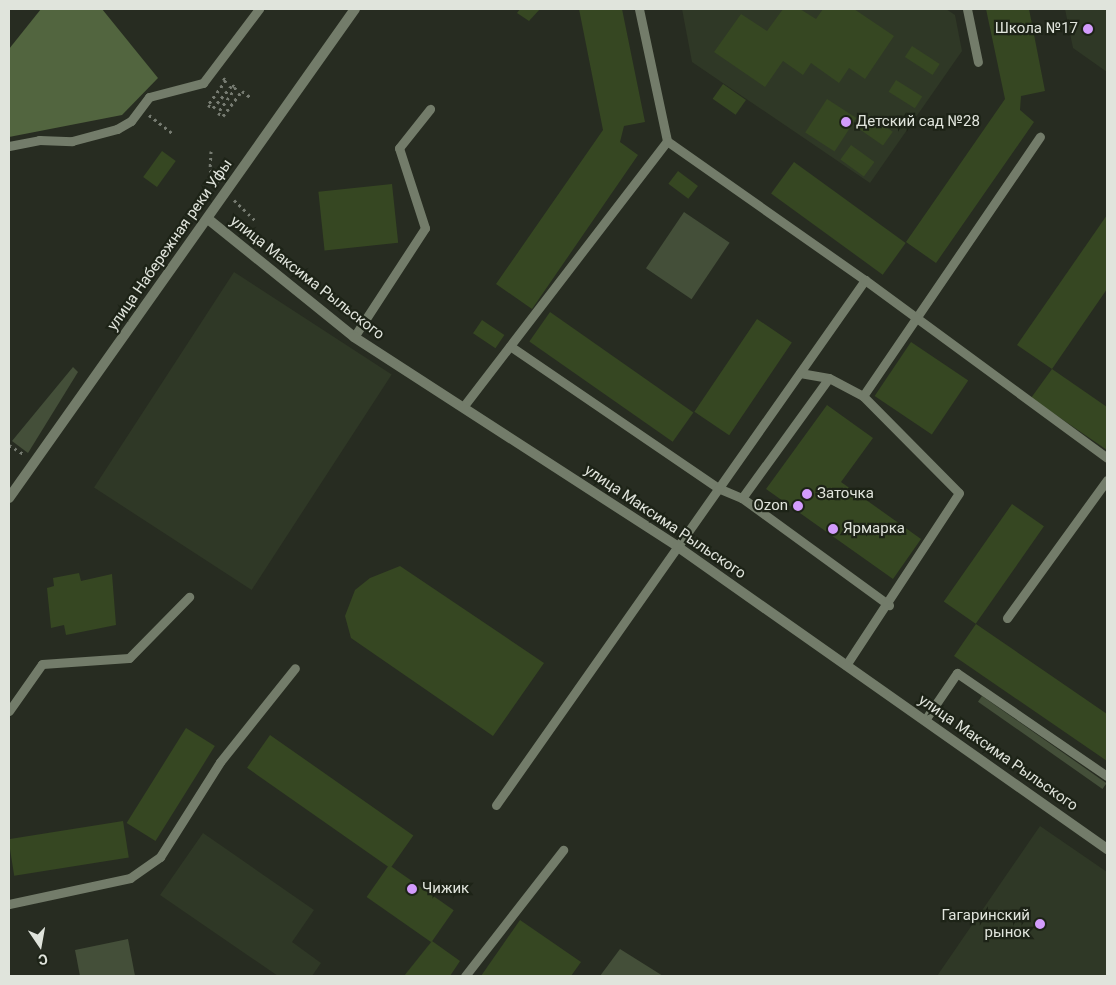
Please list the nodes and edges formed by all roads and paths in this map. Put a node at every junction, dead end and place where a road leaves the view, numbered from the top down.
1 (259, 9) edge
2 (355, 9) edge
3 (639, 9) edge
4 (967, 9) edge
5 (978, 62) dead end
6 (219, 75) dead end
7 (250, 97) dead end
8 (430, 109) dead end
9 (146, 112) dead end
10 (173, 134) dead end
11 (1040, 137) dead end
12 (667, 141) junction
13 (9, 146) edge
14 (208, 219) junction
15 (866, 280) junction
16 (918, 318) junction
17 (354, 337) junction
18 (510, 346) junction
19 (800, 373) junction
20 (829, 378) junction
21 (863, 396) junction
22 (463, 407) junction
23 (9, 445) edge
24 (1107, 458) edge
25 (34, 461) junction
26 (1107, 480) edge
27 (718, 488) junction
28 (9, 498) edge
29 (742, 498) junction
30 (678, 547) junction
31 (189, 597) dead end
32 (889, 605) junction
33 (1007, 618) dead end
34 (846, 665) junction
35 (294, 668) dead end
36 (9, 711) edge
37 (925, 720) junction
38 (1107, 776) edge
39 (496, 805) dead end
40 (1107, 849) edge
41 (563, 850) dead end
42 (9, 904) edge
43 (465, 976) edge

1 - 13 lane
2 - 14 street, улица Набережная реки Уфы
3 - 12 lane
4 - 5 lane
6 - 7 path
8 - 17 lane
9 - 10 path
11 - 16 lane
12 - 15 lane
12 - 18 lane
14 - 17 street, улица Максима Рыльского
14 - 25 street, улица Набережная реки Уфы
15 - 16 lane
15 - 19 lane
16 - 21 lane
16 - 24 lane
17 - 22 street, улица Максима Рыльского
18 - 22 lane
18 - 27 lane
19 - 20 lane
19 - 27 lane
20 - 21 lane
20 - 29 lane
21 - 32 lane
22 - 30 street, улица Максима Рыльского
23 - 25 path
25 - 28 street, улица Набережная реки Уфы
26 - 33 lane
27 - 29 lane
27 - 30 lane
29 - 32 lane
30 - 34 street, улица Максима Рыльского
30 - 39 lane
31 - 36 lane
32 - 34 lane
34 - 37 street, улица Максима Рыльского
35 - 42 lane
37 - 38 lane
37 - 40 street, улица Максима Рыльского
41 - 43 lane

